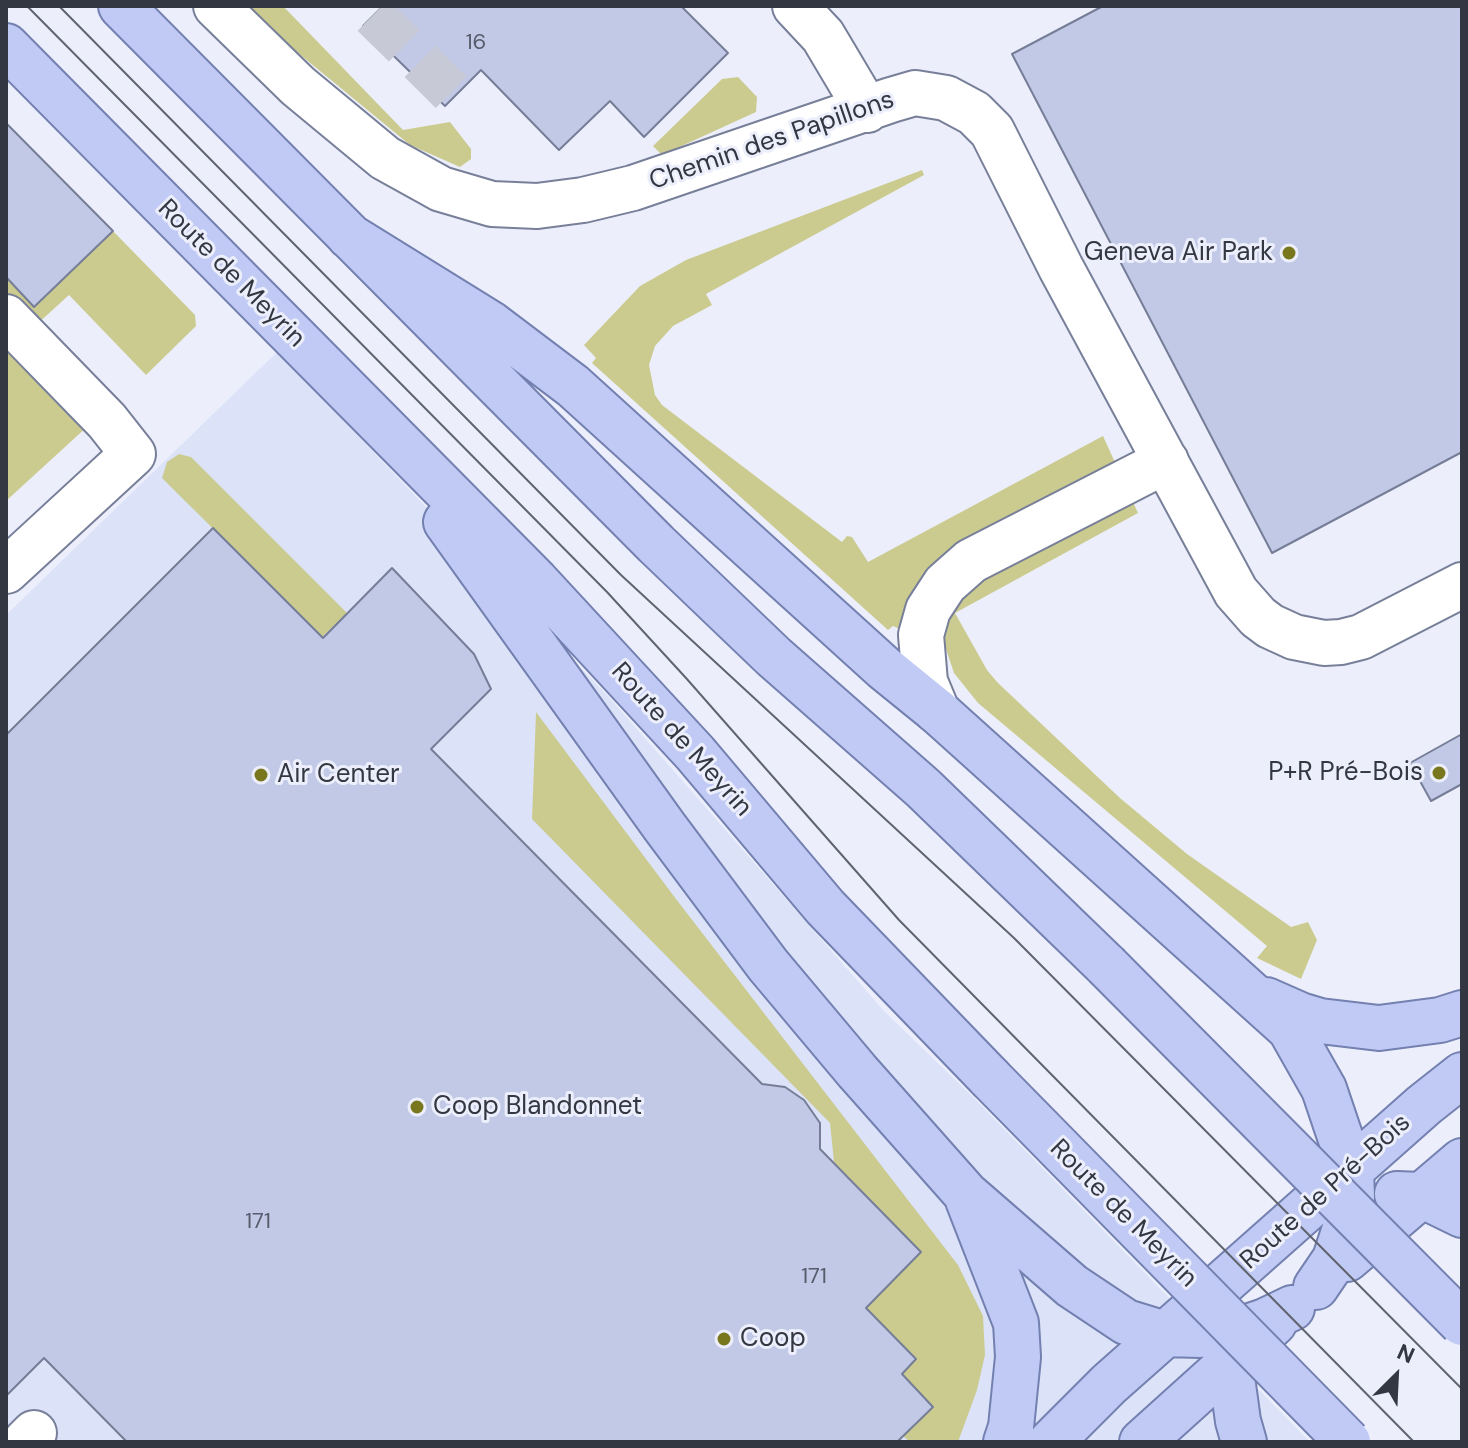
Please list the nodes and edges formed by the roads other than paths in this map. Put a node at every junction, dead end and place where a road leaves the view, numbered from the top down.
1 (121, 6) edge
2 (216, 6) edge
3 (795, 6) edge
4 (6, 46) edge
5 (867, 110) junction
6 (349, 236) junction
7 (6, 317) edge
8 (348, 392) junction
9 (1166, 461) junction
10 (6, 571) edge
11 (1462, 585) edge
12 (937, 711) junction
13 (1254, 995) junction
14 (1462, 1013) edge
15 (1462, 1075) edge
16 (1462, 1161) edge
17 (1352, 1183) junction
18 (966, 1194) junction
19 (1421, 1195) junction
20 (1462, 1215) edge
21 (1282, 1231) junction
22 (1304, 1297) junction
23 (1462, 1323) edge
24 (1165, 1334) junction
25 (1232, 1347) junction
26 (1006, 1442) edge
27 (1051, 1442) edge
28 (1142, 1442) edge
29 (1244, 1442) edge
30 (1348, 1442) edge

1 - 6 main road
2 - 5 street, Chemin des Papillons
3 - 5 street
4 - 8 main road, Route de Meyrin
5 - 9 street, Chemin des Papillons
6 - 12 main road
6 - 23 main road, bridge
7 - 10 street
8 - 18 main road
8 - 30 main road, Route de Meyrin, bridge
9 - 11 street, Chemin des Papillons
9 - 12 street
12 - 13 main road
13 - 14 main road
13 - 17 main road
15 - 17 main road, Route de Pré-Bois
16 - 19 main road
17 - 19 main road
17 - 21 main road, Route de Pré-Bois
17 - 22 main road
18 - 24 main road
18 - 26 main road
19 - 20 main road
19 - 22 main road
21 - 24 main road, Route de Pré-Bois
21 - 25 main road
22 - 25 main road
24 - 25 main road
24 - 27 main road, Route de Pré-Bois
25 - 28 main road
25 - 29 main road

